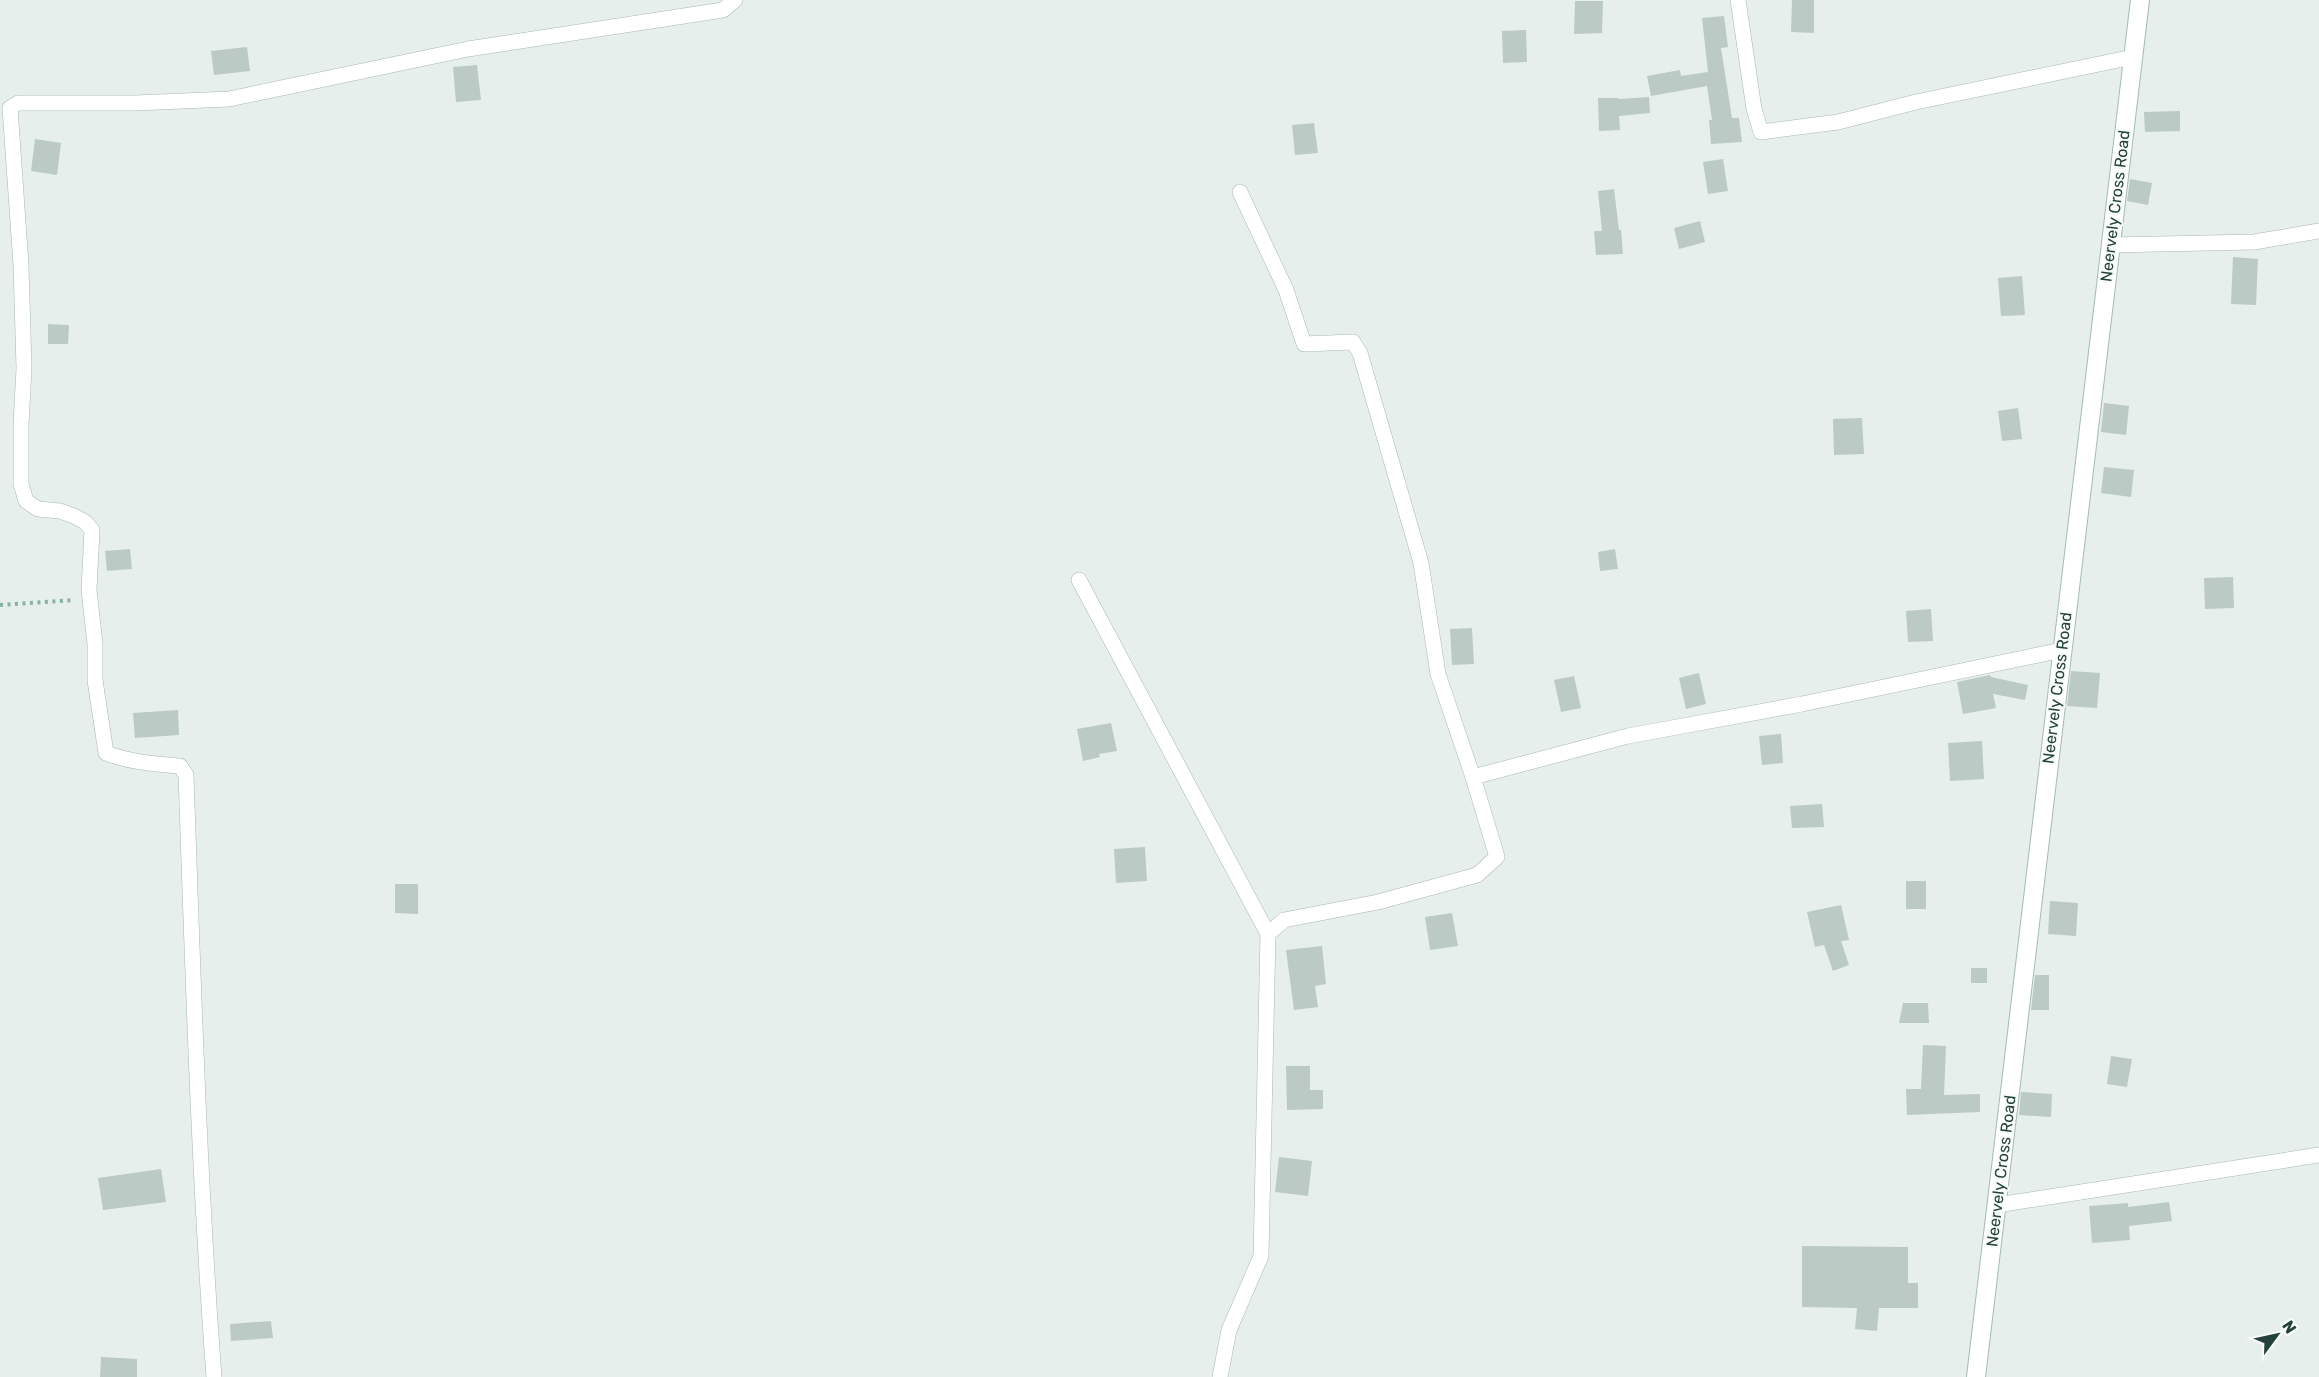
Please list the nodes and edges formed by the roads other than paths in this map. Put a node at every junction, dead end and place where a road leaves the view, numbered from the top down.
1 (735, 0) edge
2 (1738, 0) edge
3 (2140, 0) edge
4 (2133, 57) junction
5 (1240, 192) dead end
6 (2319, 231) edge
7 (2111, 244) junction
8 (1079, 580) dead end
9 (2062, 650) junction
10 (1473, 777) junction
11 (1268, 934) junction
12 (2319, 1155) edge
13 (1997, 1205) junction
14 (214, 1377) edge
15 (1220, 1377) edge
16 (1976, 1377) edge

1 - 14 street
2 - 4 street
3 - 4 street, Neervely Cross Road
4 - 7 street, Neervely Cross Road
5 - 10 street
6 - 7 street
7 - 9 street, Neervely Cross Road
8 - 11 street
9 - 10 street
9 - 13 street, Neervely Cross Road
10 - 11 street
11 - 15 street
12 - 13 street
13 - 16 street, Neervely Cross Road

